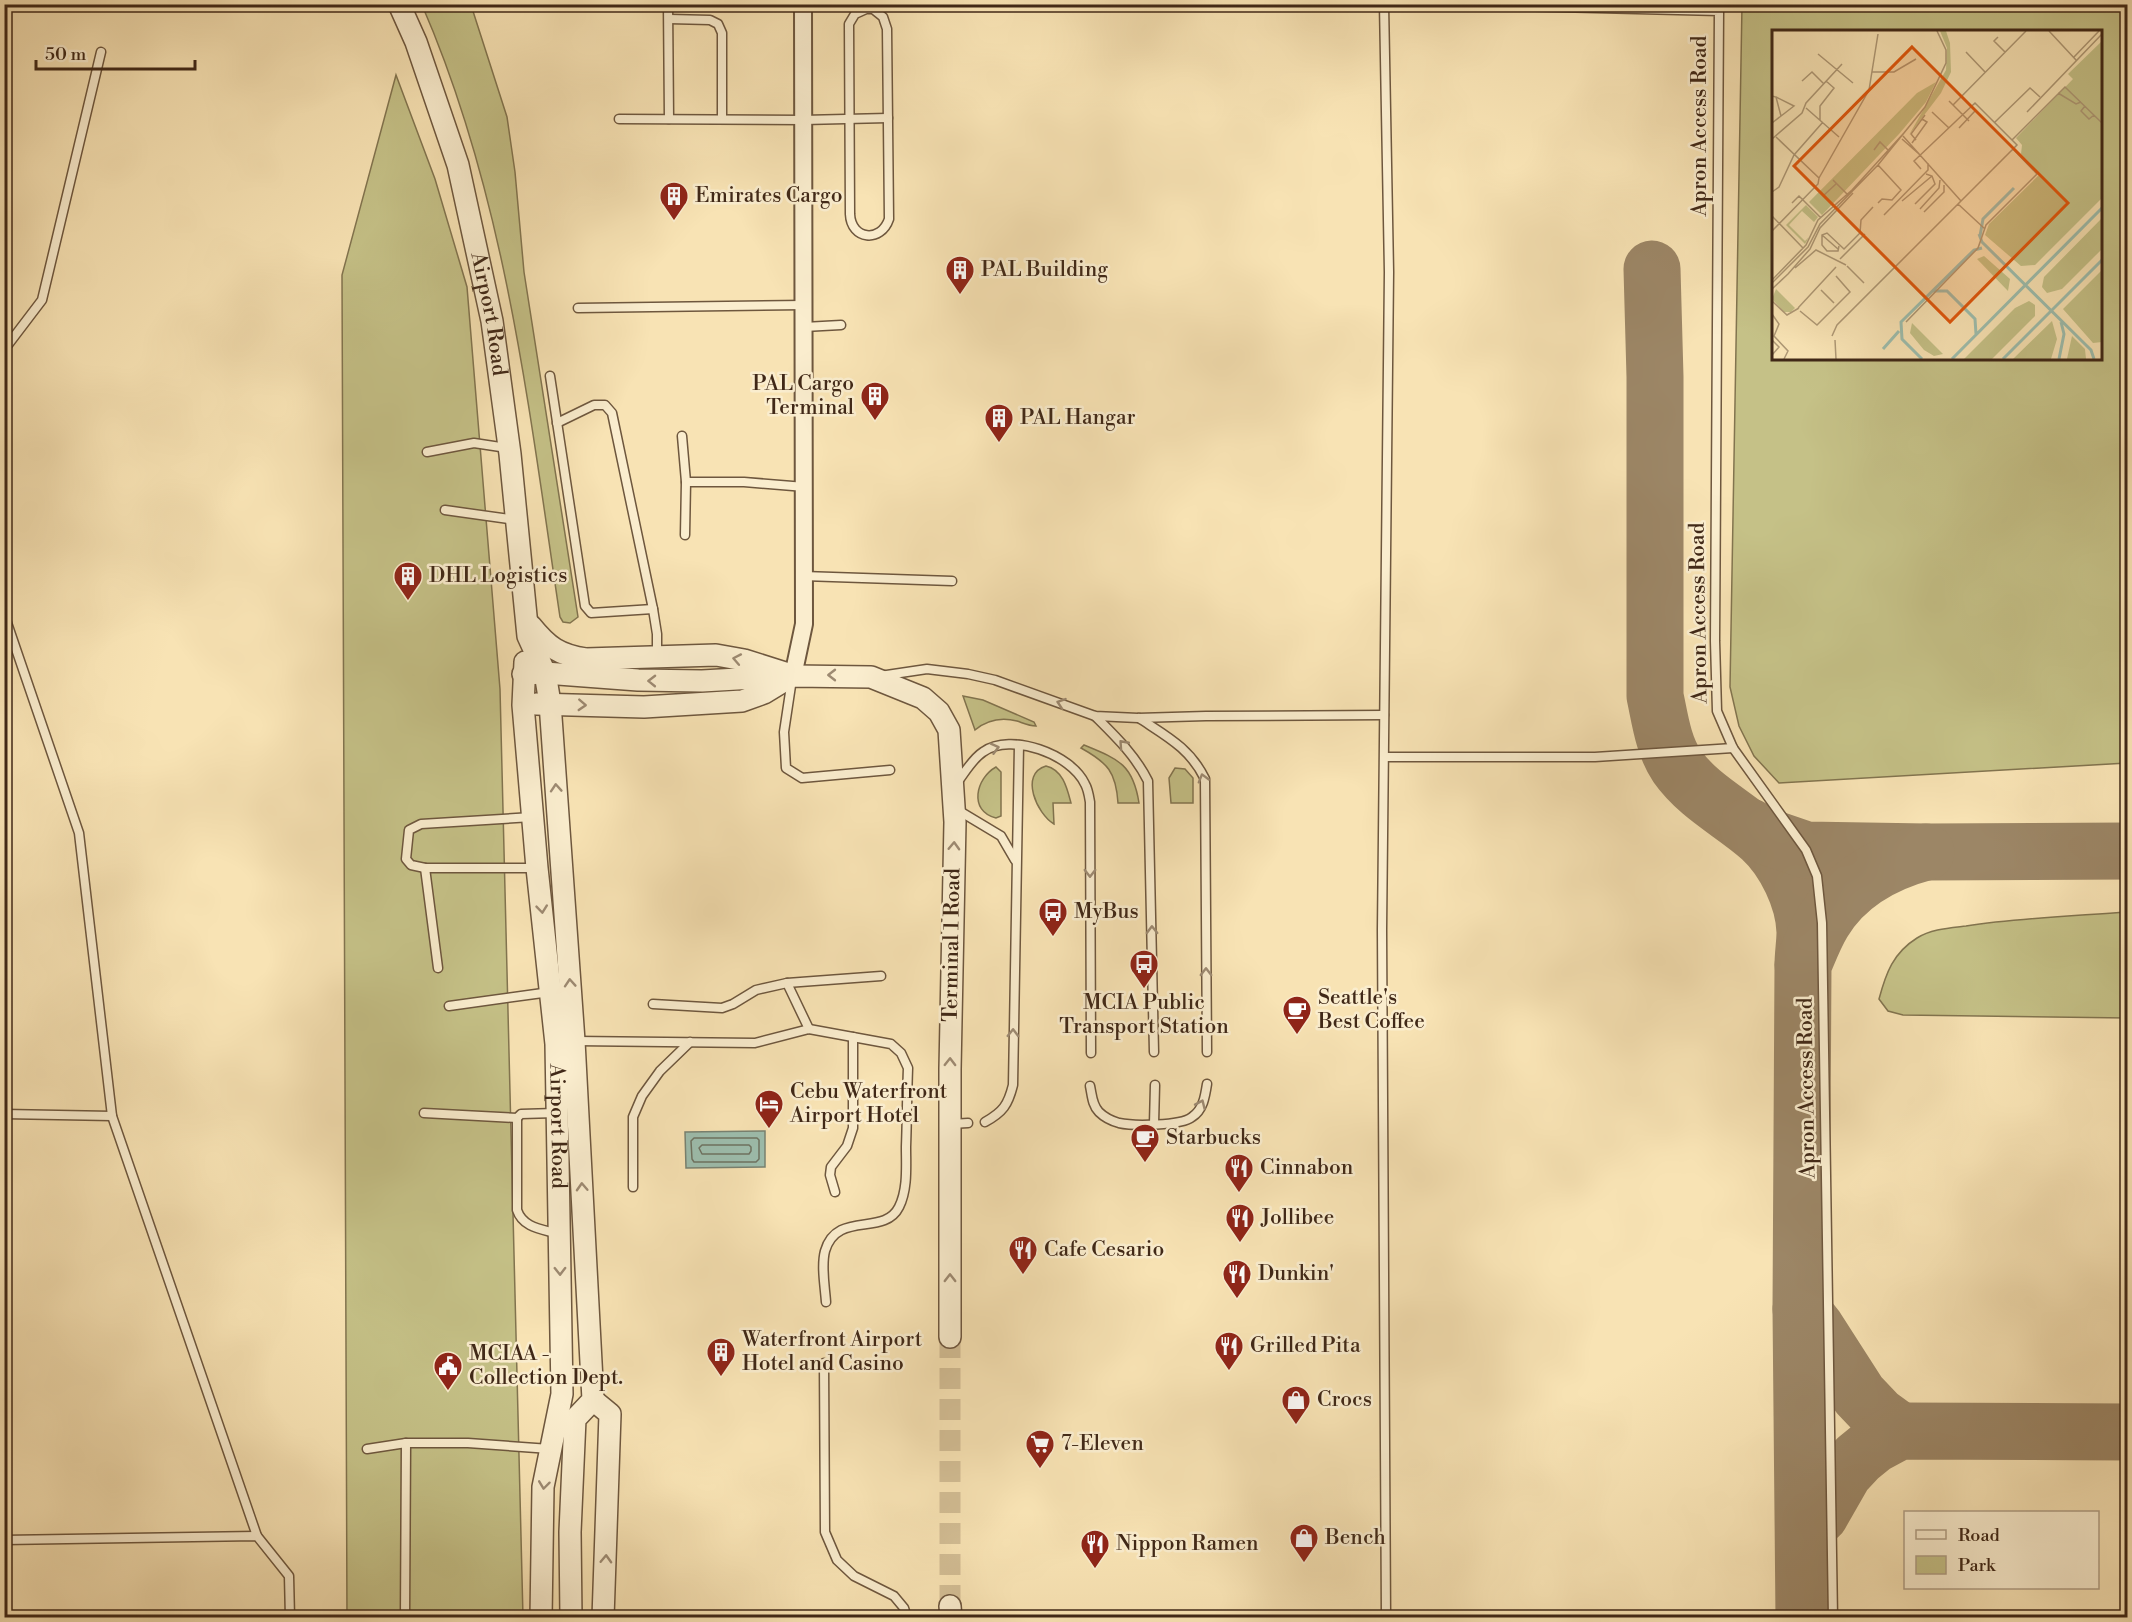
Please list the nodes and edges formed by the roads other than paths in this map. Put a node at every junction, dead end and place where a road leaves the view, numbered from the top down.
1 (399, 4) edge
2 (668, 4) edge
3 (803, 4) edge
4 (1384, 4) edge
5 (1431, 4) edge
6 (669, 19) junction
7 (101, 52) dead end
8 (848, 118) junction
9 (888, 118) junction
10 (619, 119) dead end
11 (669, 119) junction
12 (722, 119) junction
13 (803, 120) junction
14 (804, 305) junction
15 (578, 308) dead end
16 (841, 325) dead end
17 (804, 327) junction
18 (4, 350) edge
19 (550, 376) dead end
20 (557, 423) junction
21 (682, 436) dead end
22 (509, 448) junction
23 (428, 452) dead end
24 (686, 482) junction
25 (805, 487) junction
26 (445, 510) dead end
27 (516, 520) junction
28 (686, 534) dead end
29 (803, 576) junction
30 (952, 581) dead end
31 (653, 609) junction
32 (4, 614) edge
33 (527, 628) junction
34 (657, 657) junction
35 (545, 673) junction
36 (524, 674) junction
37 (793, 676) junction
38 (871, 677) junction
39 (550, 703) junction
40 (523, 705) junction
41 (1384, 715) junction
42 (1095, 716) junction
43 (1138, 718) junction
44 (1019, 745) junction
45 (1733, 748) junction
46 (1385, 756) junction
47 (890, 770) dead end
48 (954, 797) junction
49 (533, 817) junction
50 (1015, 860) junction
51 (425, 868) junction
52 (537, 868) junction
53 (438, 968) dead end
54 (881, 976) dead end
55 (787, 983) junction
56 (550, 992) junction
57 (653, 1004) dead end
58 (449, 1006) dead end
59 (809, 1029) junction
60 (853, 1036) junction
61 (690, 1042) junction
62 (565, 1043) junction
63 (1154, 1052) dead end
64 (1207, 1052) dead end
65 (1091, 1053) dead end
66 (1207, 1084) dead end
67 (1155, 1085) dead end
68 (1090, 1086) dead end
69 (424, 1113) dead end
70 (557, 1113) junction
71 (4, 1114) edge
72 (112, 1116) junction
73 (517, 1118) junction
74 (985, 1122) dead end
75 (1154, 1124) junction
76 (633, 1187) dead end
77 (835, 1192) dead end
78 (559, 1234) junction
79 (826, 1302) dead end
80 (950, 1337) tunnel mouth
81 (824, 1363) dead end
82 (593, 1400) junction
83 (406, 1443) junction
84 (367, 1449) dead end
85 (550, 1449) junction
86 (257, 1536) junction
87 (4, 1540) edge
88 (290, 1617) edge
89 (405, 1617) edge
90 (541, 1617) edge
91 (571, 1617) edge
92 (603, 1617) edge
93 (907, 1617) edge
94 (1386, 1617) edge
95 (1833, 1617) edge

1 - 22 street, Airport Road
2 - 6 lane
3 - 13 street
4 - 41 lane
5 - 45 lane, Apron Access Road
6 - 11 lane
6 - 12 lane
7 - 18 lane
8 - 9 lane
8 - 9 lane
8 - 9 lane
8 - 13 lane
10 - 11 lane
11 - 12 lane
12 - 13 lane
13 - 14 street
14 - 15 lane
14 - 17 street
16 - 17 lane
17 - 25 street
19 - 20 lane
20 - 31 lane
20 - 31 lane
21 - 24 lane
22 - 23 lane
22 - 27 street, Airport Road
24 - 25 lane
24 - 28 lane
25 - 29 street
26 - 27 lane
27 - 33 street, Airport Road
29 - 30 lane
29 - 37 street
31 - 34 lane
32 - 72 lane
33 - 34 street, Terminal 1 Road
33 - 35 street, Airport Road
33 - 36 street, Airport Road
37 -> 34 street, Terminal 1 Road
35 - 36 street, Terminal 1 Road
37 -> 35 street, Terminal 1 Road
35 - 39 street, Airport Road
36 - 40 street, Airport Road
38 -> 37 street, Terminal 1 Road
39 -> 37 street
37 - 47 lane
42 -> 38 lane
38 - 48 street, Terminal 1 Road
39 - 40 street
62 -> 39 street, Airport Road
40 - 49 street, Airport Road
41 - 43 lane
41 - 46 lane
42 - 43 lane
63 -> 42 lane
64 -> 43 lane
48 -> 44 lane
44 - 50 lane
44 -> 65 lane
45 - 46 lane
45 - 95 lane, Apron Access Road
46 - 94 lane
48 - 50 lane
80 -> 48 street, Terminal 1 Road
49 - 51 lane
49 - 52 street, Airport Road
74 -> 50 lane
51 - 52 lane
51 - 53 lane
52 -> 56 street, Airport Road
54 - 55 lane
55 - 57 lane
55 - 59 lane
56 - 58 lane
56 - 62 street, Airport Road
59 - 60 lane
59 - 61 lane
60 - 77 lane
60 - 79 lane
61 - 62 lane
61 - 76 lane
62 - 70 street, Airport Road
82 -> 62 street, Airport Road
75 -> 66 lane
67 - 75 lane
68 - 75 lane
69 - 73 lane
70 - 73 lane
70 - 78 street, Airport Road
71 - 72 lane
72 - 86 lane
73 - 78 lane
78 -> 85 street, Airport Road
81 - 93 lane
82 - 91 street
92 -> 82 street
83 - 84 lane
83 - 85 lane
83 - 89 lane
85 -> 90 street, Airport Road
86 - 87 lane
86 - 88 lane

